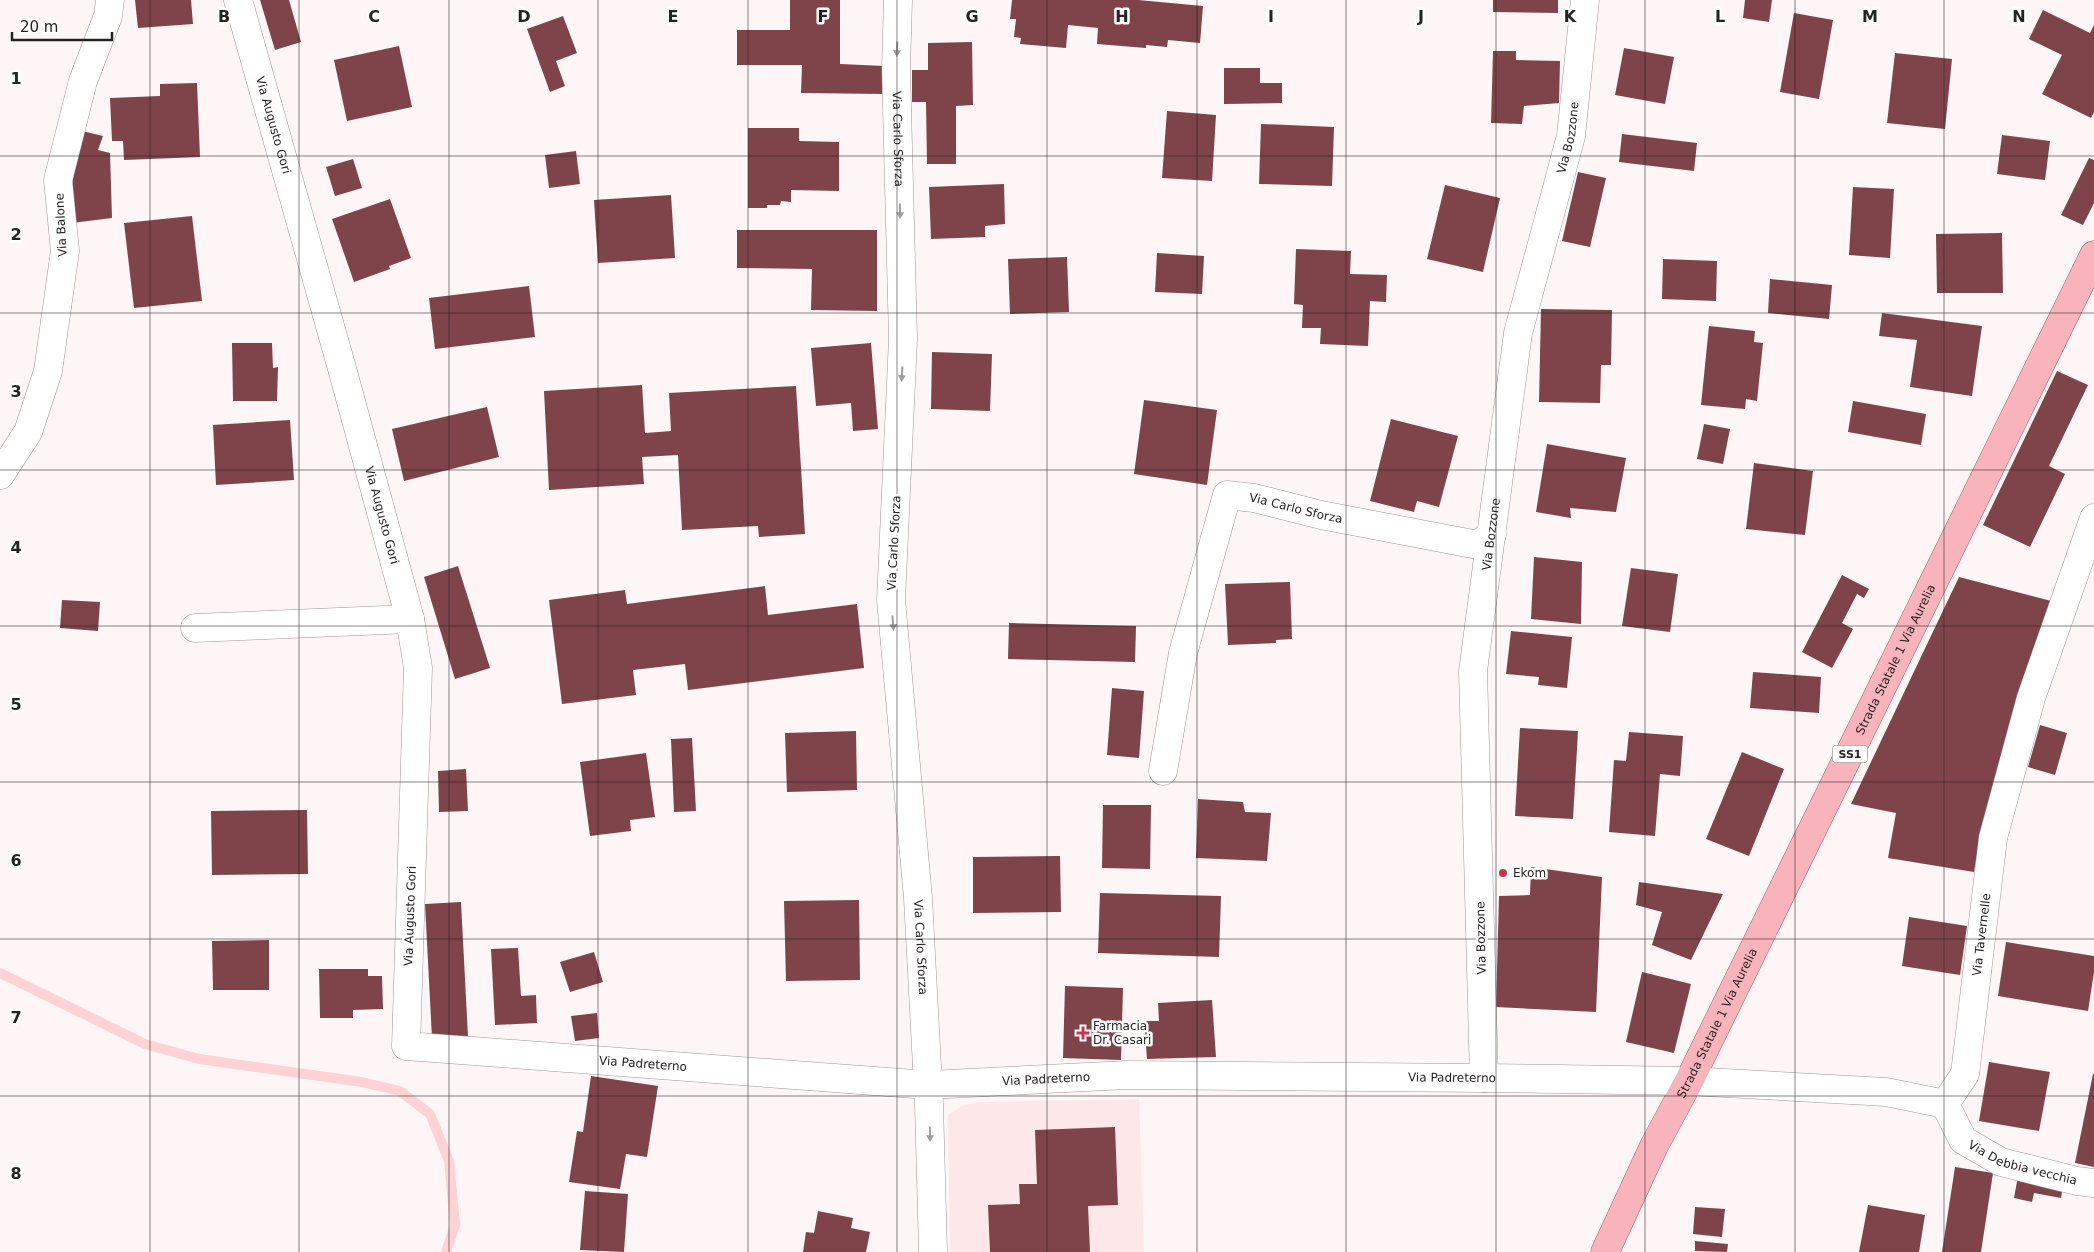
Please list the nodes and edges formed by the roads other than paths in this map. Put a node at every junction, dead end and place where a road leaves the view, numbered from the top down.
1 (110, 0) edge
2 (238, 0) edge
3 (898, 0) edge
4 (1585, 0) edge
5 (2094, 255) edge
6 (0, 475) edge
7 (2094, 518) edge
8 (1492, 534) junction
9 (410, 619) junction
10 (195, 628) dead end
11 (1163, 772) dead end
12 (406, 1046) joint
13 (1484, 1078) junction
14 (1689, 1081) junction
15 (928, 1085) junction
16 (1945, 1104) junction
17 (2094, 1183) edge
18 (933, 1252) edge
19 (1605, 1252) edge

1 - 6 street, Via Balone
2 - 9 street, Via Augusto Gori
3 -> 15 street, Via Carlo Sforza
4 - 8 street, Via Bozzone
5 - 14 main road, Strada Statale 1 Via Aurelia / SS1
7 - 16 street, Via Tavernelle
8 - 11 street, Via Carlo Sforza
8 - 13 street, Via Bozzone
9 - 10 street
9 - 12 street, Via Augusto Gori
12 - 15 street, Via Padreterno
13 - 14 street, Via Padreterno
13 - 15 street, Via Padreterno
14 - 16 street
14 - 19 main road, Strada Statale 1 Via Aurelia / SS1
15 -> 18 street, Via Carlo Sforza
16 - 17 street, Via Debbia vecchia

